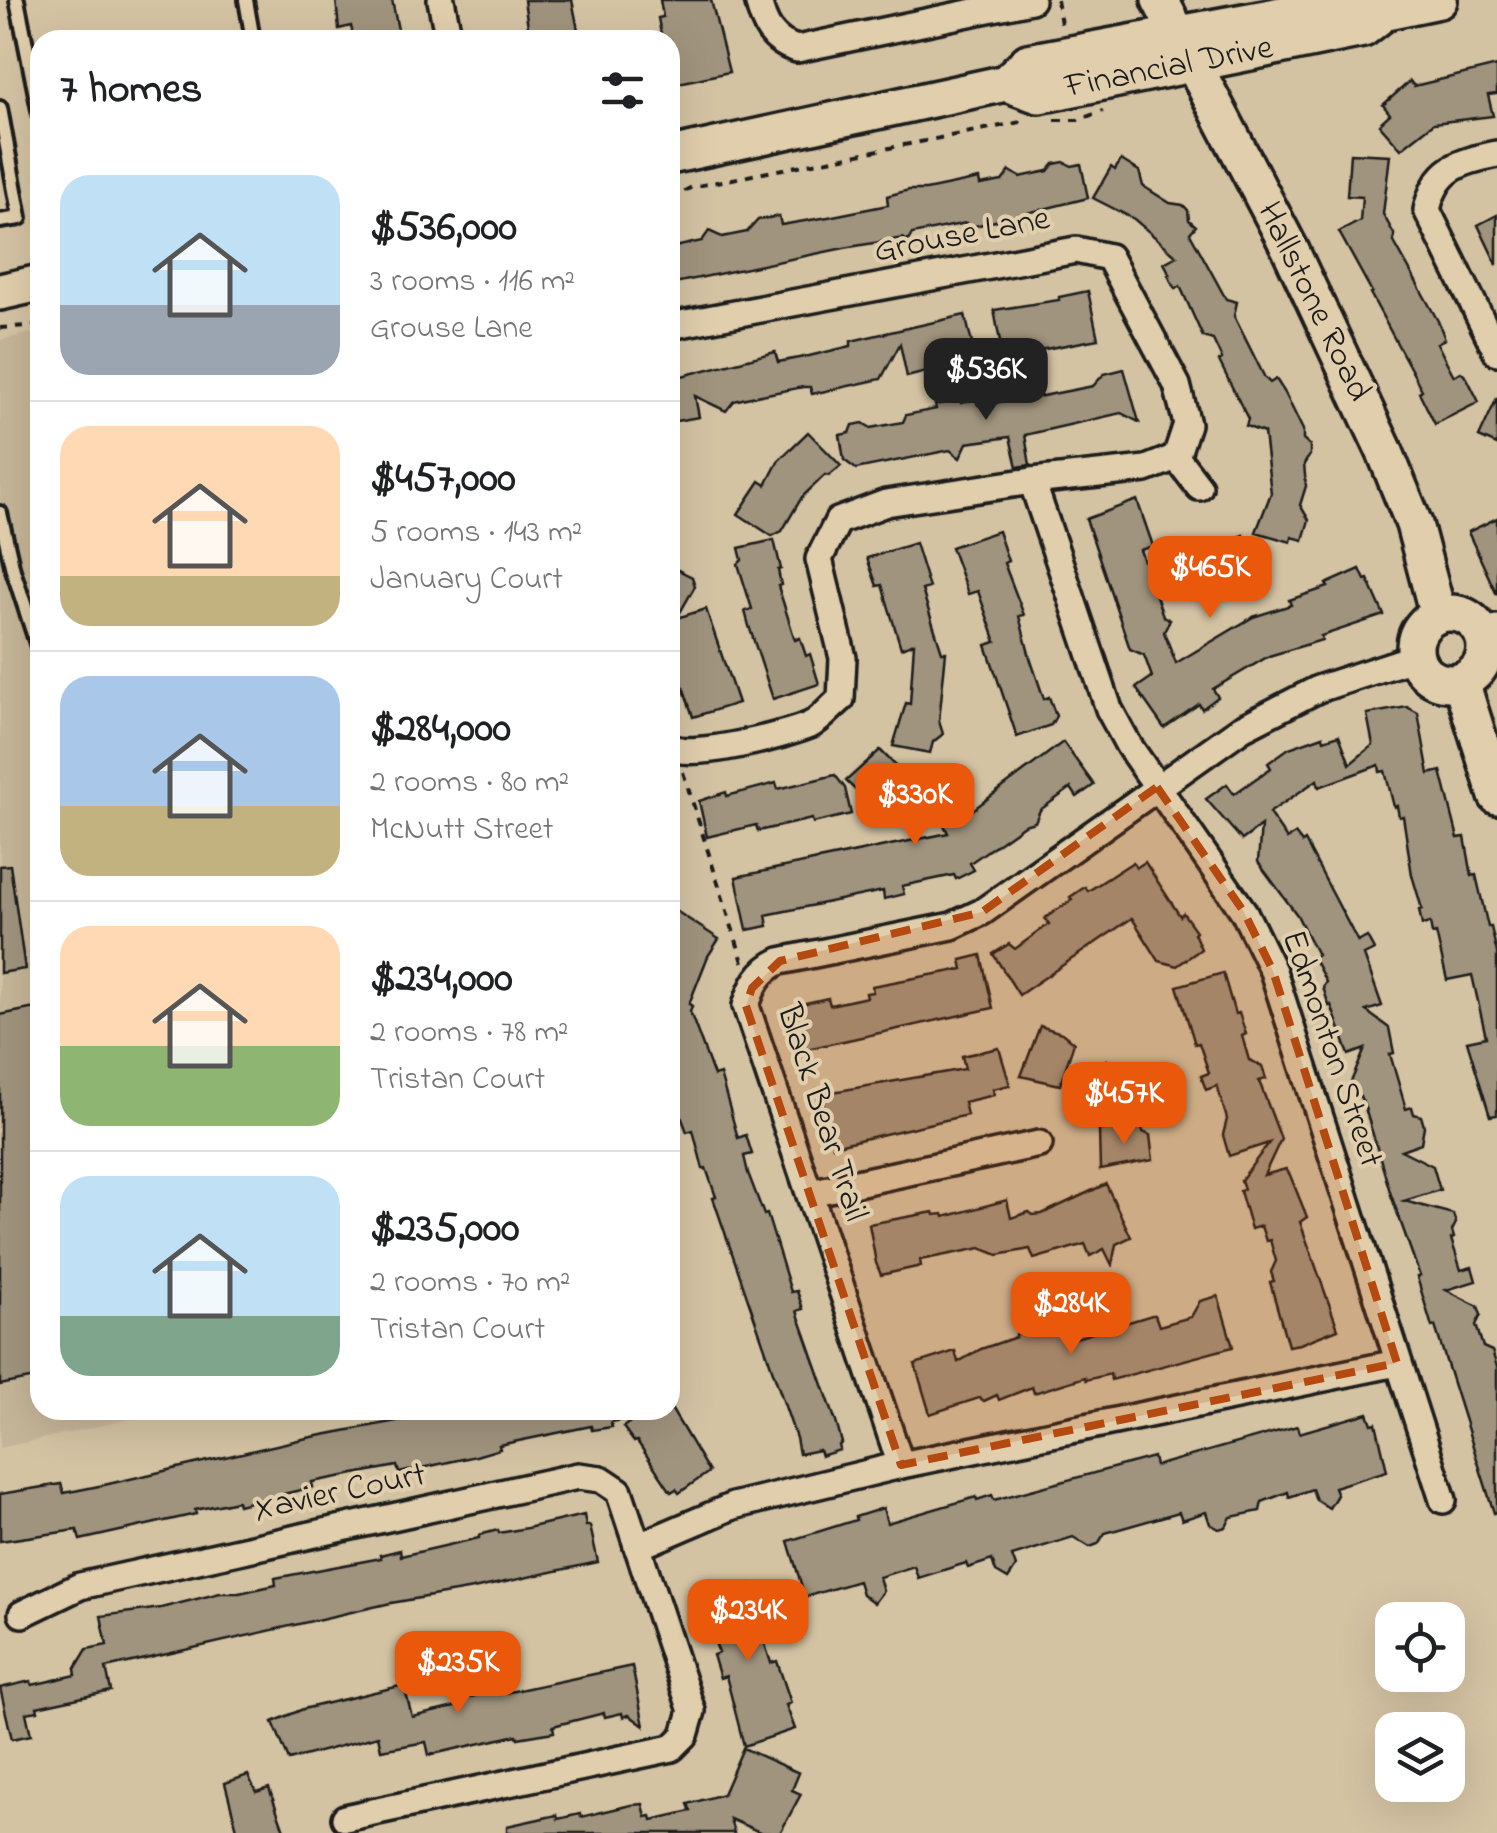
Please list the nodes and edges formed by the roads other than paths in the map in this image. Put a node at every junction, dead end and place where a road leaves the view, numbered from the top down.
1 (17, 0) edge
2 (246, 0) edge
3 (440, 0) edge
4 (758, 0) edge
5 (1031, 0) edge
6 (1160, 0) edge
7 (1439, 0) edge
8 (251, 30) edge
9 (447, 30) edge
10 (1184, 49) junction
11 (30, 66) edge
12 (0, 108) edge
13 (680, 154) edge
14 (1497, 154) edge
15 (0, 221) edge
16 (30, 285) edge
17 (0, 292) edge
18 (680, 324) edge
19 (1497, 352) edge
20 (1176, 456) junction
21 (1032, 481) junction
22 (1199, 486) dead end
23 (0, 513) edge
24 (1438, 615) junction
25 (30, 622) edge
26 (1490, 632) edge
27 (1416, 657) junction
28 (1461, 682) junction
29 (680, 750) edge
30 (1157, 787) junction
31 (1497, 796) edge
32 (1038, 1144) dead end
33 (810, 1193) junction
34 (1397, 1364) junction
35 (901, 1465) junction
36 (1443, 1500) dead end
37 (637, 1547) junction
38 (22, 1614) dead end
39 (345, 1818) dead end

1 - 11 lane
2 - 8 lane
3 - 9 street
4 - 5 street
6 - 10 street, Hallstone Road
7 - 10 street, Financial Drive
10 - 13 street, Financial Drive
10 - 24 street, Hallstone Road
12 - 15 lane
14 - 19 street
16 - 17 street
18 - 20 street, Grouse Lane
20 - 21 street
20 - 22 street
21 - 29 street
21 - 30 street, Edmonton Street
23 - 25 lane
24 - 26 street
24 - 27 street
26 - 28 street
27 - 28 street
27 - 30 street, Black Bear Trail
28 - 31 street
30 - 33 street, Black Bear Trail
30 - 34 street, Edmonton Street
32 - 33 street
33 - 35 street, Black Bear Trail
34 - 35 street
34 - 36 street, Edmonton Street
35 - 37 street
37 - 38 street, Xavier Court
37 - 39 street

